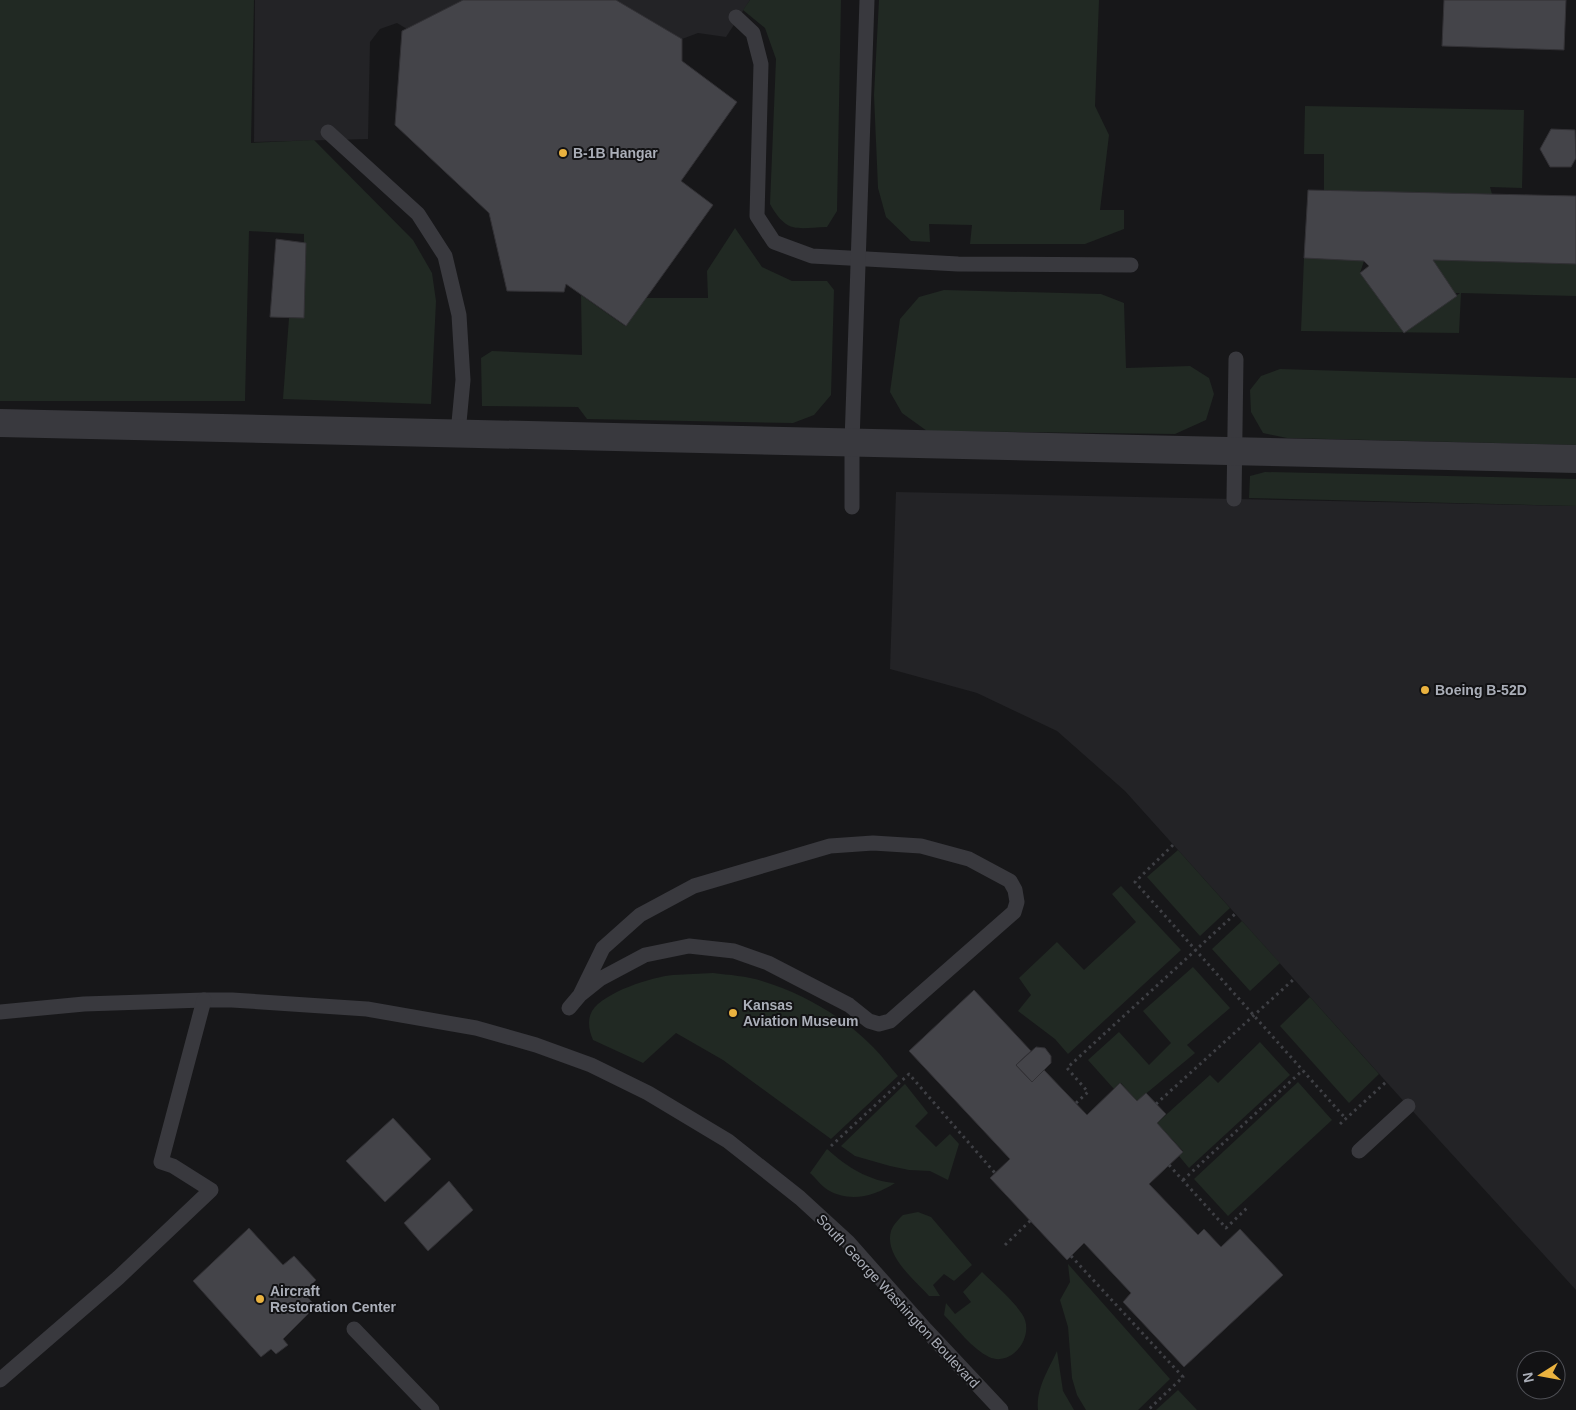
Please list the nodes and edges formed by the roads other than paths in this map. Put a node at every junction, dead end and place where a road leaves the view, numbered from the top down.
1 (867, 0) edge
2 (736, 18) dead end
3 (328, 132) dead end
4 (858, 258) junction
5 (1131, 266) dead end
6 (1236, 359) dead end
7 (0, 423) edge
8 (458, 433) junction
9 (852, 442) junction
10 (1234, 452) junction
11 (1576, 459) edge
12 (1234, 499) dead end
13 (852, 507) dead end
14 (580, 995) junction
15 (204, 1000) junction
16 (570, 1008) dead end
17 (0, 1012) edge
18 (1408, 1106) dead end
19 (1359, 1151) dead end
20 (354, 1329) dead end
21 (0, 1380) edge
22 (432, 1410) edge
23 (1001, 1410) edge

1 - 4 lane
2 - 4 lane
3 - 8 lane
4 - 5 lane
4 - 9 lane
6 - 10 lane
7 - 8 street
8 - 9 street
9 - 10 street
9 - 13 lane
10 - 11 street
10 - 12 lane
14 - 14 lane
14 - 16 lane
15 - 17 lane, South George Washington Boulevard
15 - 21 lane
15 - 23 lane, South George Washington Boulevard
18 - 19 lane
20 - 22 lane

